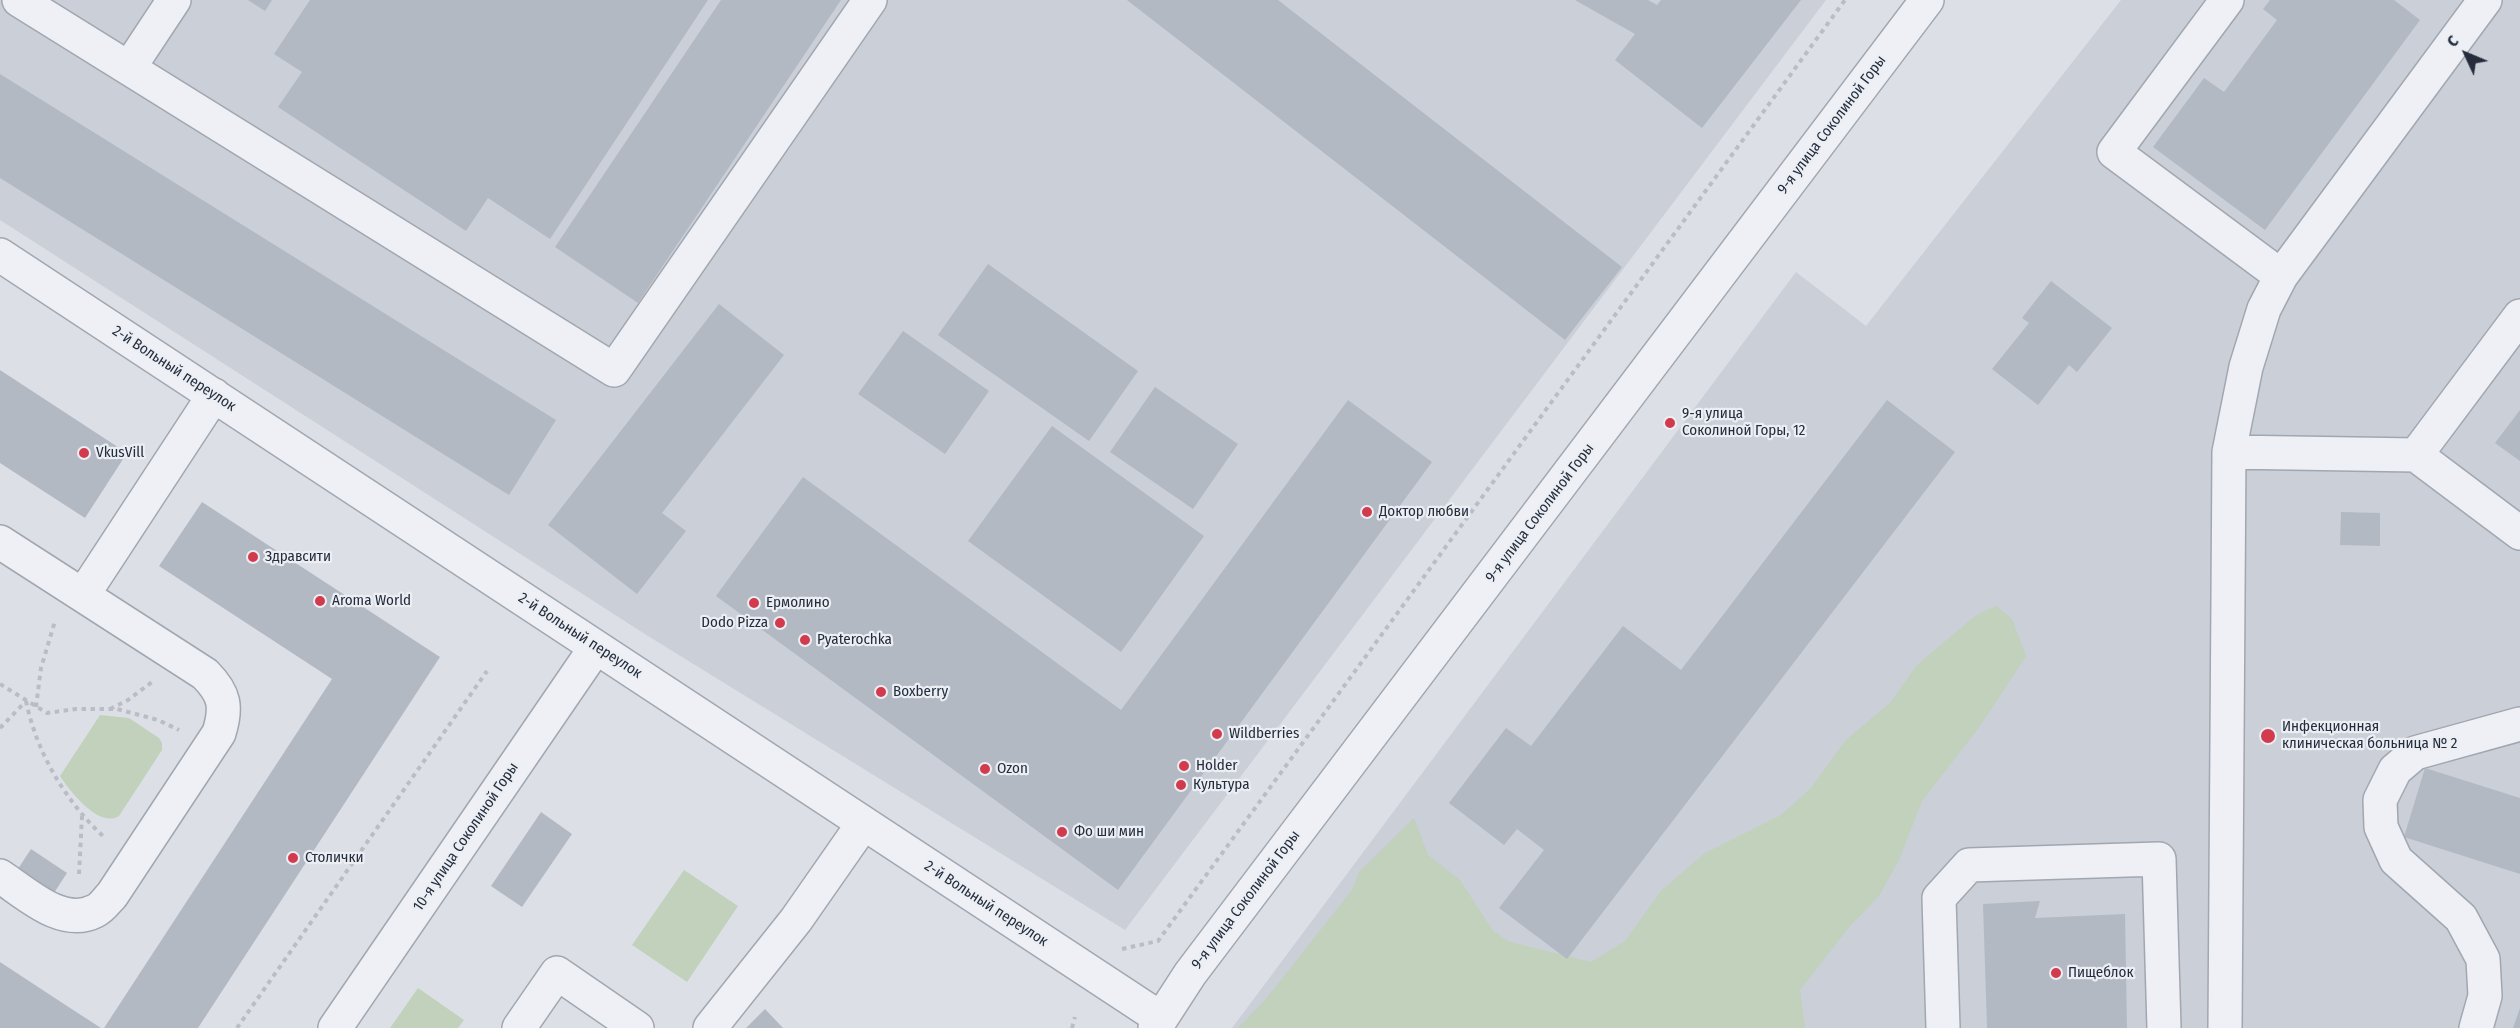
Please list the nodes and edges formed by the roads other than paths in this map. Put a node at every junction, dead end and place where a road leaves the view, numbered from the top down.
1 (20, 0) edge
2 (174, 0) edge
3 (870, 0) edge
4 (1927, 0) edge
5 (2227, 0) edge
6 (2485, 0) edge
7 (129, 68) junction
8 (0, 255) edge
9 (2281, 276) junction
10 (2520, 316) edge
11 (214, 395) junction
12 (2229, 452) junction
13 (2416, 454) junction
14 (2520, 533) edge
15 (0, 542) edge
16 (77, 591) junction
17 (596, 647) junction
18 (2520, 724) edge
19 (863, 824) junction
20 (0, 876) edge
21 (1157, 1023) edge
22 (335, 1028) edge
23 (519, 1028) edge
24 (637, 1028) edge
25 (710, 1028) edge
26 (1943, 1028) edge
27 (2164, 1028) edge
28 (2225, 1028) edge
29 (2476, 1028) edge

1 - 7 street
2 - 7 street
3 - 7 street
4 - 21 street, 9-я улица Соколиной Горы
5 - 9 street
6 - 9 street
8 - 11 street, 2-й Вольный переулок
9 - 12 street
10 - 13 street
11 - 16 street
11 - 17 street, 2-й Вольный переулок
12 - 13 street
12 - 28 street
13 - 14 street
15 - 16 street
16 - 20 street
17 - 19 street, 2-й Вольный переулок
17 - 22 street, 10-я улица Соколиной Горы
18 - 29 street
19 - 21 street, 2-й Вольный переулок
19 - 25 street
23 - 24 street
26 - 27 street

